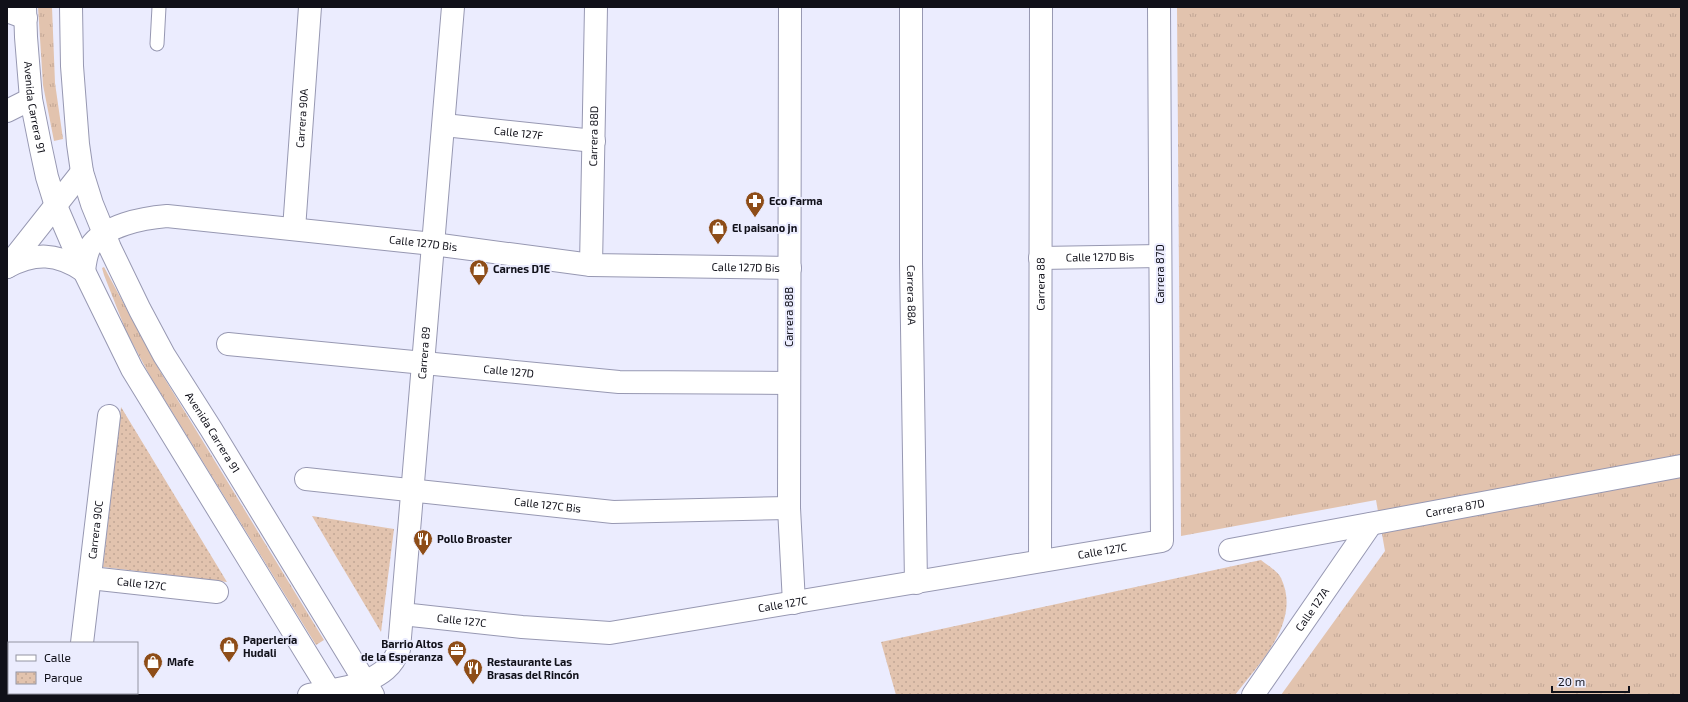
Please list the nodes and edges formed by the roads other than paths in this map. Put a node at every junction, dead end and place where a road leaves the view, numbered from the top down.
1 (71, 7) edge
2 (159, 7) edge
3 (310, 7) edge
4 (453, 7) edge
5 (596, 7) edge
6 (790, 7) edge
7 (911, 7) edge
8 (1041, 7) edge
9 (1159, 7) edge
10 (19, 12) edge
11 (157, 44) dead end
12 (31, 100) junction
13 (7, 110) edge
14 (444, 125) junction
15 (594, 141) junction
16 (82, 172) junction
17 (56, 206) junction
18 (294, 229) junction
19 (104, 234) junction
20 (433, 244) junction
21 (1160, 256) junction
22 (1040, 258) junction
23 (591, 265) junction
24 (7, 267) edge
25 (790, 268) junction
26 (84, 271) junction
27 (228, 344) dead end
28 (423, 363) junction
29 (789, 383) junction
30 (109, 416) dead end
31 (1681, 466) edge
32 (306, 479) dead end
33 (413, 490) junction
34 (789, 508) junction
35 (1371, 524) junction
36 (1162, 541) joint
37 (1230, 550) dead end
38 (1040, 561) junction
39 (90, 578) junction
40 (916, 583) junction
41 (217, 592) dead end
42 (794, 603) junction
43 (402, 614) junction
44 (82, 642) edge
45 (369, 689) edge
46 (324, 694) edge
47 (1253, 695) edge

1 - 16 street, Avenida Carrera 91
2 - 11 lane
3 - 18 street, Carrera 90A
4 - 14 street, Carrera 89
5 - 15 street, Carrera 88D
6 - 25 street, Carrera 88B
7 - 40 street, Carrera 88A
8 - 22 street, Carrera 88
9 - 21 street, Carrera 87D
10 - 12 street, Avenida Carrera 91
12 - 13 street
12 - 17 street, Avenida Carrera 91
14 - 15 street, Calle 127F
14 - 20 street, Carrera 89
15 - 23 street, Carrera 88D
16 - 17 street
16 - 19 street, Avenida Carrera 91
17 - 24 street
17 - 26 street, Avenida Carrera 91
18 - 19 street, Calle 127D Bis
18 - 20 street, Calle 127D Bis
19 - 26 street, Calle 127D Bis
19 - 45 street, Avenida Carrera 91
20 - 23 street, Calle 127D Bis
20 - 28 street, Carrera 89
21 - 22 street, Calle 127D Bis
21 - 36 street, Carrera 87D
22 - 38 street, Carrera 88
23 - 25 street, Calle 127D Bis
24 - 26 street
25 - 29 street, Carrera 88B
26 - 46 street, Avenida Carrera 91
27 - 28 street, Calle 127D
28 - 29 street, Calle 127D
28 - 33 street, Carrera 89
29 - 34 street, Carrera 88B
30 - 39 street, Carrera 90C
31 - 35 street, Carrera 87D
32 - 33 street, Calle 127C Bis
33 - 34 street, Calle 127C Bis
33 - 43 street, Carrera 89
34 - 42 street, Carrera 88B
35 - 37 street, Carrera 87D
35 - 47 street, Calle 127A
36 - 38 street, Calle 127C
38 - 40 street, Calle 127C
39 - 41 street, Calle 127C
39 - 44 street, Carrera 90C
40 - 42 street, Calle 127C
42 - 43 street, Calle 127C
43 - 45 street, Carrera 89
45 - 46 street, Carrera 89

